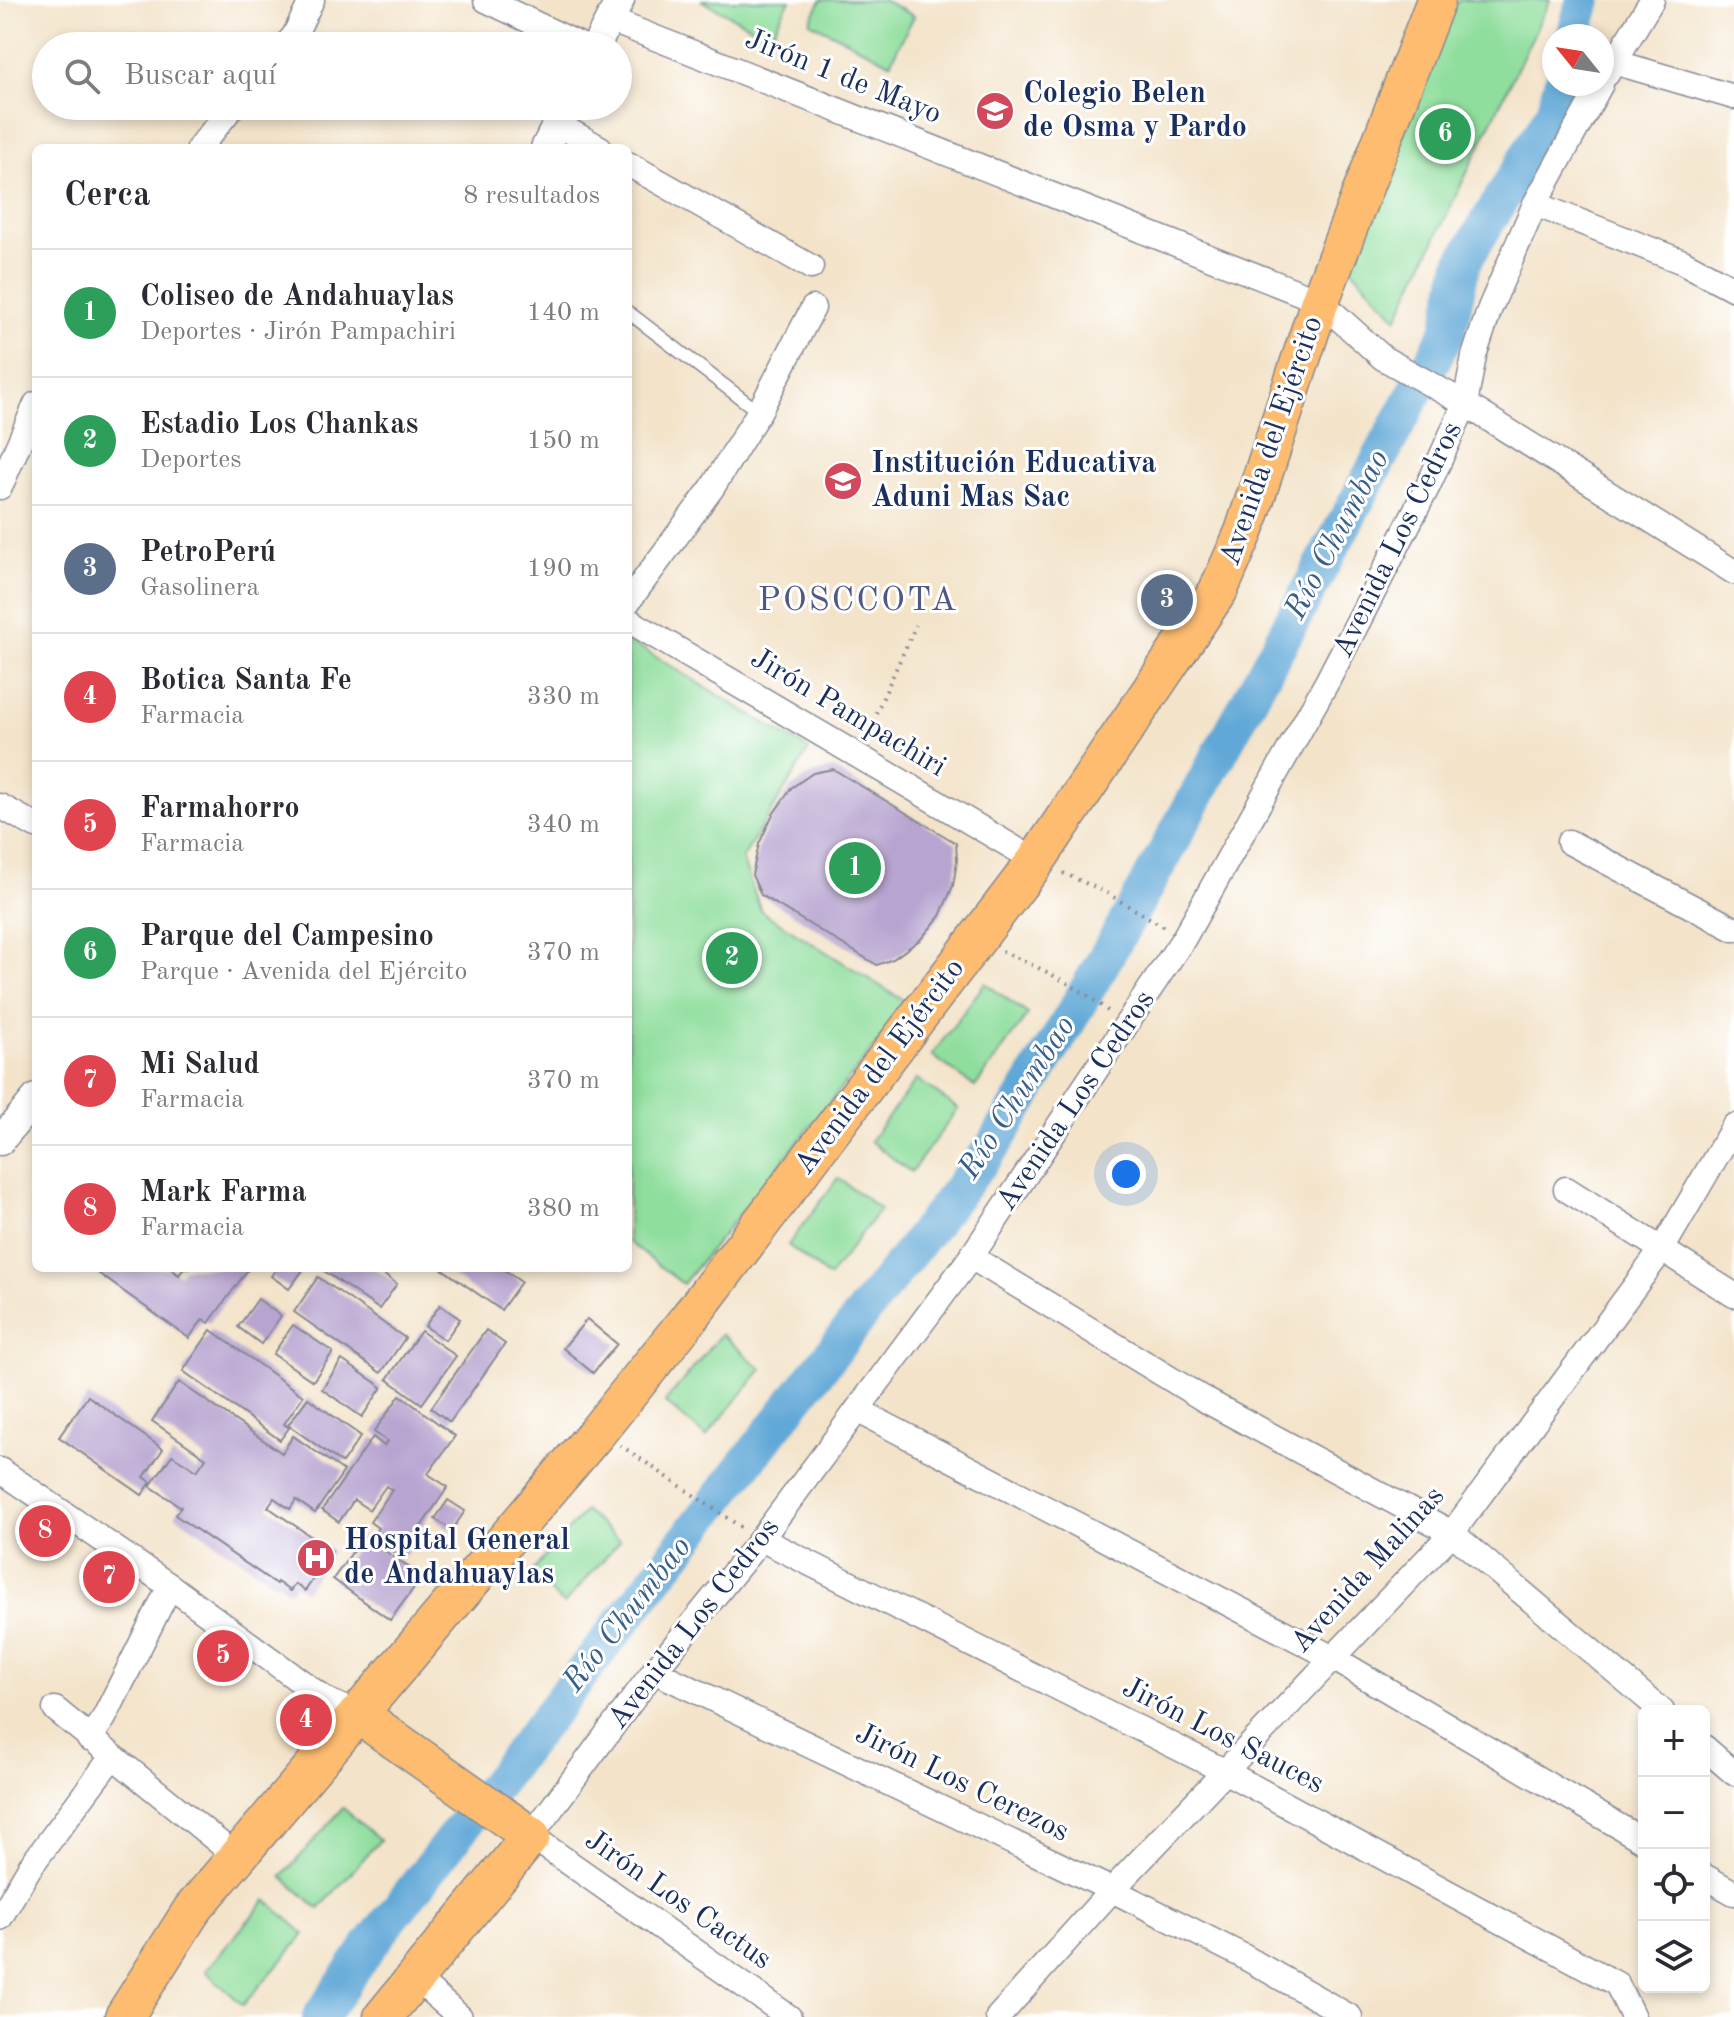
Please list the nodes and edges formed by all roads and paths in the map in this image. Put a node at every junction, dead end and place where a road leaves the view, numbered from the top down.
1 (312, 0) edge
2 (486, 0) edge
3 (1436, 0) edge
4 (1652, 0) edge
5 (615, 10) edge
6 (296, 32) edge
7 (553, 32) edge
8 (603, 32) edge
9 (1614, 63) edge
10 (1614, 77) edge
11 (1595, 96) edge
12 (1734, 97) edge
13 (222, 120) edge
14 (556, 126) edge
15 (202, 144) edge
16 (592, 144) edge
17 (632, 166) edge
18 (1535, 204) junction
19 (811, 267) dead end
20 (1734, 289) edge
21 (1320, 301) junction
22 (813, 308) dead end
23 (632, 315) edge
24 (1461, 402) junction
25 (759, 412) junction
26 (32, 413) edge
27 (0, 487) edge
28 (1734, 572) edge
29 (632, 597) edge
30 (632, 622) edge
31 (916, 625) dead end
32 (856, 755) junction
33 (0, 806) edge
34 (32, 824) edge
35 (1569, 842) dead end
36 (1036, 861) junction
37 (1147, 917) dead end
38 (1734, 929) edge
39 (978, 939) junction
40 (1096, 1001) dead end
41 (32, 1103) edge
42 (1734, 1126) edge
43 (0, 1141) edge
44 (1566, 1189) dead end
45 (1661, 1251) junction
46 (971, 1257) junction
47 (1734, 1295) edge
48 (857, 1410) junction
49 (598, 1431) junction
50 (2, 1476) edge
51 (733, 1522) dead end
52 (1452, 1533) junction
53 (761, 1539) junction
54 (170, 1586) junction
55 (1333, 1658) junction
56 (654, 1671) junction
57 (1655, 1705) edge
58 (55, 1709) dead end
59 (343, 1714) junction
60 (89, 1739) junction
61 (1710, 1752) edge
62 (112, 1757) junction
63 (1224, 1771) junction
64 (1734, 1773) edge
65 (1638, 1837) edge
66 (516, 1840) junction
67 (237, 1857) junction
68 (1710, 1879) edge
69 (1112, 1890) junction
70 (1734, 1893) edge
71 (0, 1918) edge
72 (415, 1978) junction
73 (124, 2017) edge
74 (383, 2017) edge
75 (460, 2017) edge
76 (789, 2017) edge
77 (998, 2017) edge
78 (1350, 2017) edge
79 (1633, 2017) edge

1 - 6 street
2 - 7 street
3 - 21 highway, Avenida del Ejército
4 - 9 street, Avenida Los Cedros
5 - 8 street
5 - 21 street, Jirón 1 de Mayo
10 - 12 street
11 - 18 street, Avenida Los Cedros
13 - 15 street
14 - 16 street
17 - 19 street
18 - 20 street
18 - 24 street, Avenida Los Cedros
21 - 24 street
21 - 36 highway, Avenida del Ejército
22 - 25 street
23 - 25 lane
24 - 28 street
24 - 46 street, Avenida Los Cedros
25 - 29 street
26 - 27 street
30 - 32 street, Jirón Pampachiri
31 - 32 path
32 - 36 street, Jirón Pampachiri
33 - 34 street
35 - 38 street
36 - 37 path
36 - 39 highway, Avenida del Ejército
39 - 40 path
39 - 49 highway, Avenida del Ejército
41 - 43 street
42 - 45 street, Avenida Malinas
44 - 45 street
45 - 47 street
45 - 52 street, Avenida Malinas
46 - 48 street, Avenida Los Cedros
46 - 52 street
48 - 53 street, Avenida Los Cedros
48 - 55 street
49 - 51 path
49 - 59 highway, Avenida del Ejército
50 - 54 street
52 - 55 street, Avenida Malinas
52 - 57 street
53 - 56 street, Avenida Los Cedros
53 - 63 street, Jirón Los Sauces
54 - 59 street
54 - 60 street
55 - 63 street, Avenida Malinas
55 - 65 street
56 - 66 street, Avenida Los Cedros
56 - 69 street, Jirón Los Cerezos
58 - 60 street
59 - 66 highway
59 - 67 highway, Avenida del Ejército
60 - 62 street
61 - 64 street
62 - 67 street
62 - 71 street
63 - 69 street, Avenida Malinas
63 - 79 street, Jirón Los Sauces
66 - 72 highway, Avenida Los Cedros
66 - 76 street, Jirón Los Cactus
67 - 73 highway, Avenida del Ejército
68 - 70 street
69 - 77 street, Avenida Malinas
69 - 78 street, Jirón Los Cerezos
72 - 74 highway, Avenida Los Cedros
72 - 75 street

